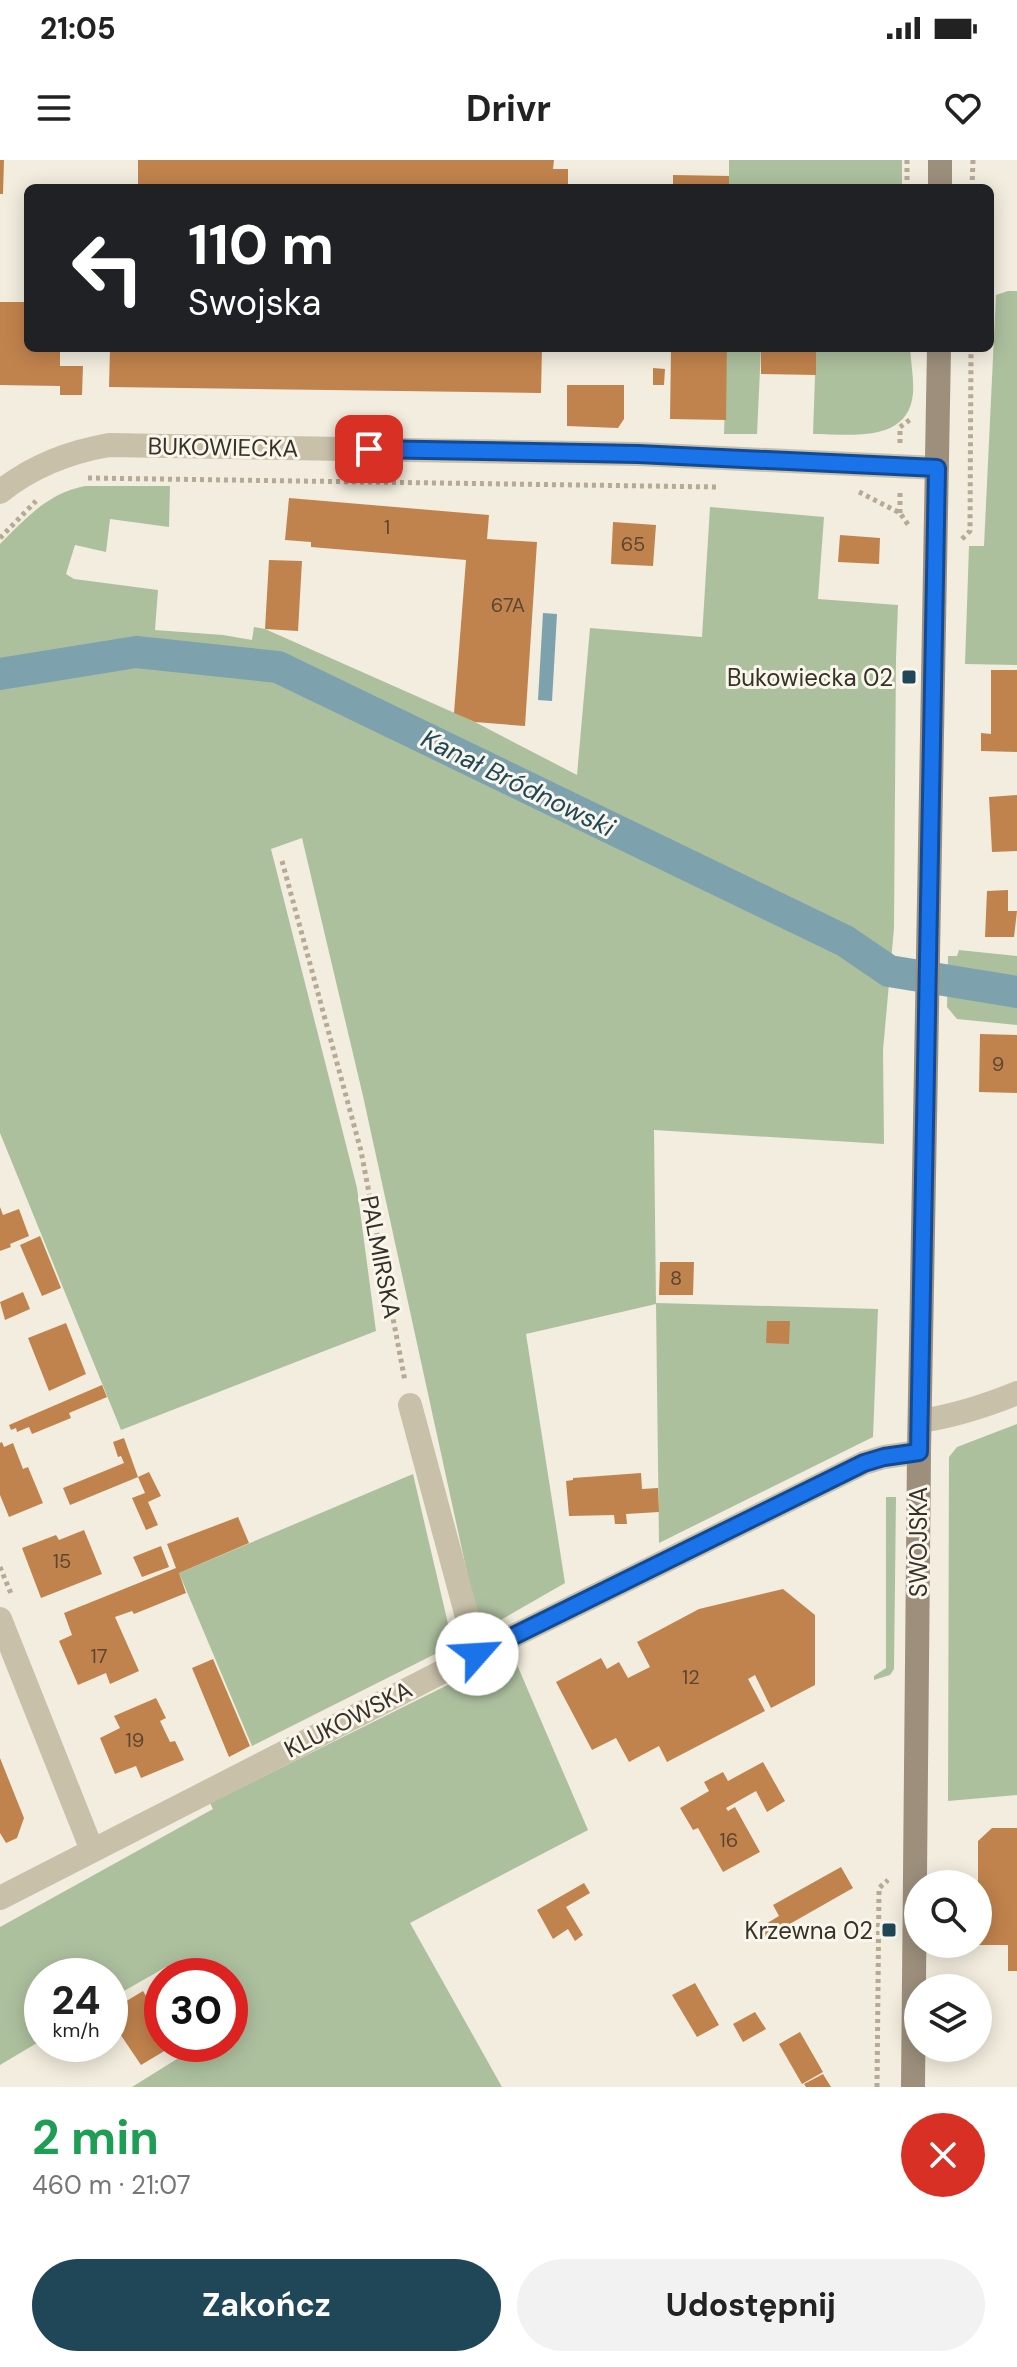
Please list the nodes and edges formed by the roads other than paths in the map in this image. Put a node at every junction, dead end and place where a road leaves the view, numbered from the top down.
1 (940, 160) edge
2 (940, 184) edge
3 (939, 352) edge
4 (937, 468) junction
5 (0, 492) edge
6 (1017, 1393) edge
7 (410, 1405) road end
8 (920, 1421) junction
9 (919, 1452) junction
10 (8, 1612) edge
11 (477, 1654) junction
12 (92, 1850) junction
13 (0, 1898) edge
14 (913, 2087) edge

1 - 2 street
3 - 4 street, SWOJSKA
4 - 5 street, BUKOWIECKA
4 - 8 street, SWOJSKA
6 - 8 street
7 - 11 street
8 - 9 street, SWOJSKA
9 - 11 street, KLUKOWSKA
9 - 14 street, SWOJSKA
10 - 12 street
11 - 12 street, KLUKOWSKA
12 - 13 street, KLUKOWSKA

